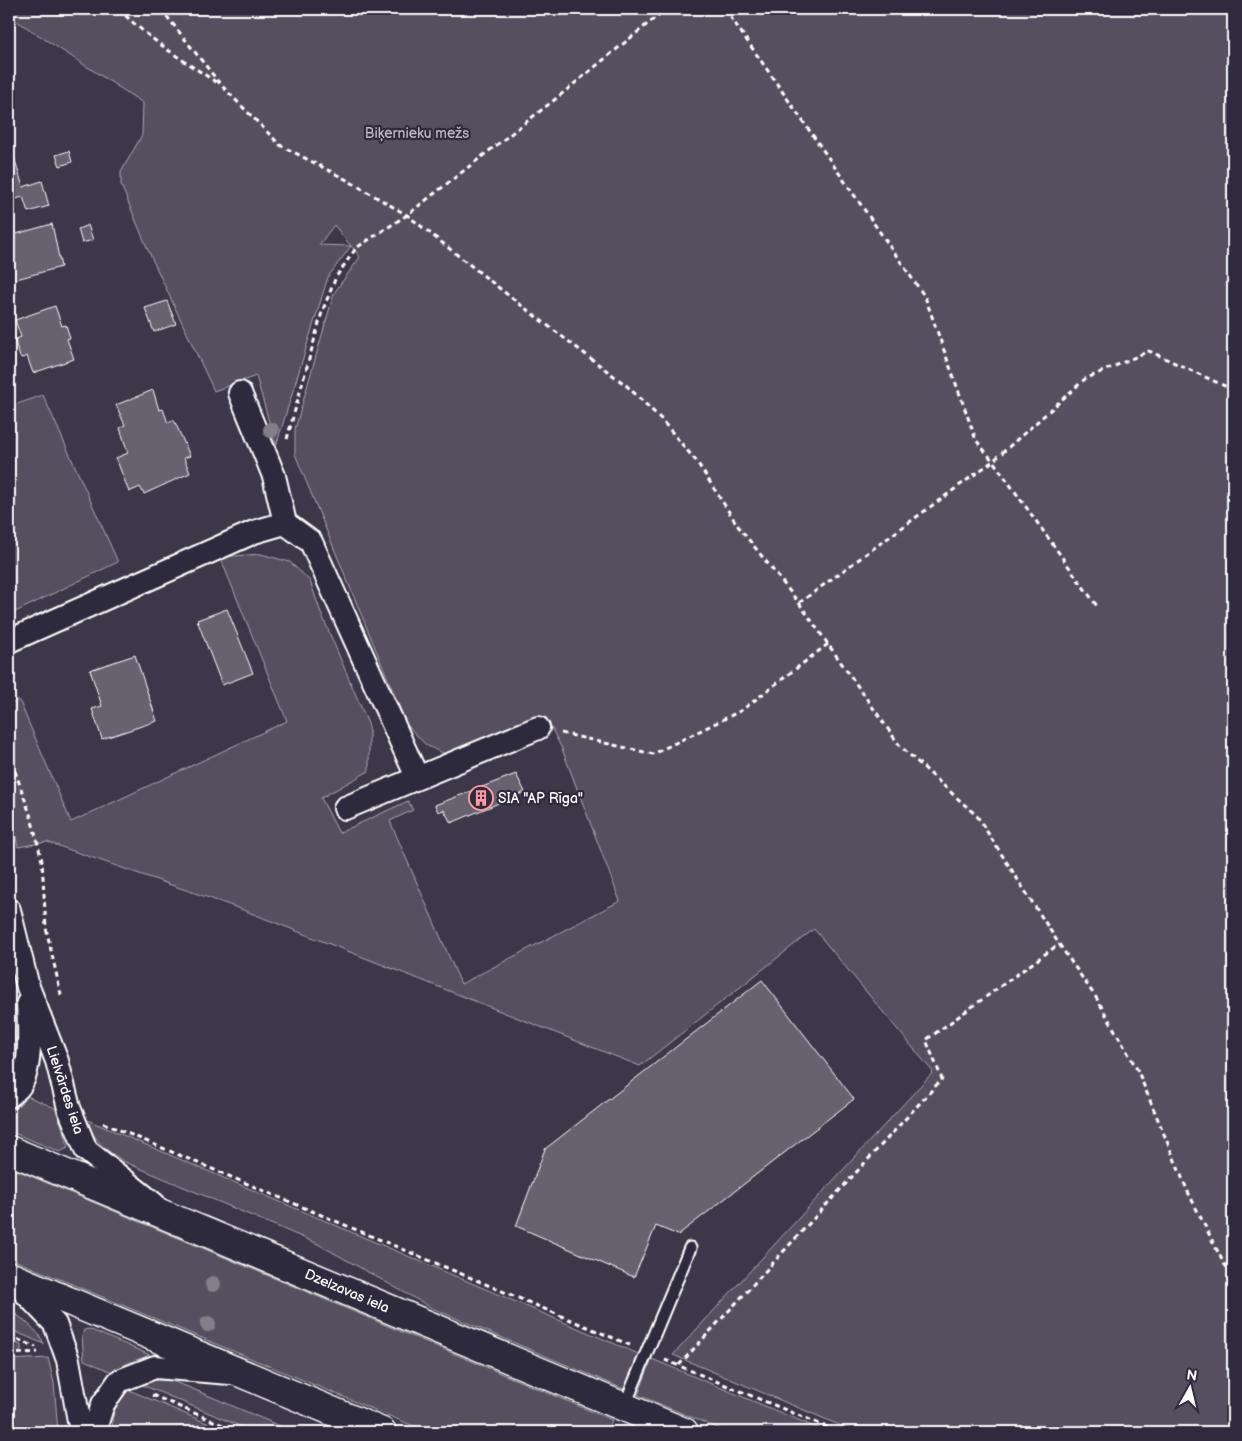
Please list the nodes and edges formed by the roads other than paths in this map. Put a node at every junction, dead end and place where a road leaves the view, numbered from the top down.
1 (240, 393) dead end
2 (285, 523) junction
3 (9, 641) edge
4 (538, 728) road end
5 (417, 777) junction
6 (345, 808) dead end
7 (9, 910) edge
8 (28, 987) junction
9 (9, 1096) edge
10 (9, 1150) edge
11 (169, 1216) junction
12 (690, 1248) dead end
13 (9, 1276) edge
14 (245, 1374) junction
15 (624, 1407) junction
16 (82, 1432) edge
17 (94, 1432) edge
18 (382, 1432) edge
19 (684, 1432) edge

1 - 2 street
2 - 3 street
2 - 5 street
4 - 5 street
5 - 6 street
7 - 8 street, Lielvārdes iela
8 - 9 street, Lielvārdes iela
8 - 11 street, Lielvārdes iela
10 - 11 main road, Dzelzavas iela
11 - 15 main road, Dzelzavas iela
12 - 15 lane
13 - 14 main road
13 - 16 street
14 - 17 street
14 - 18 main road
15 - 19 main road, Dzelzavas iela

